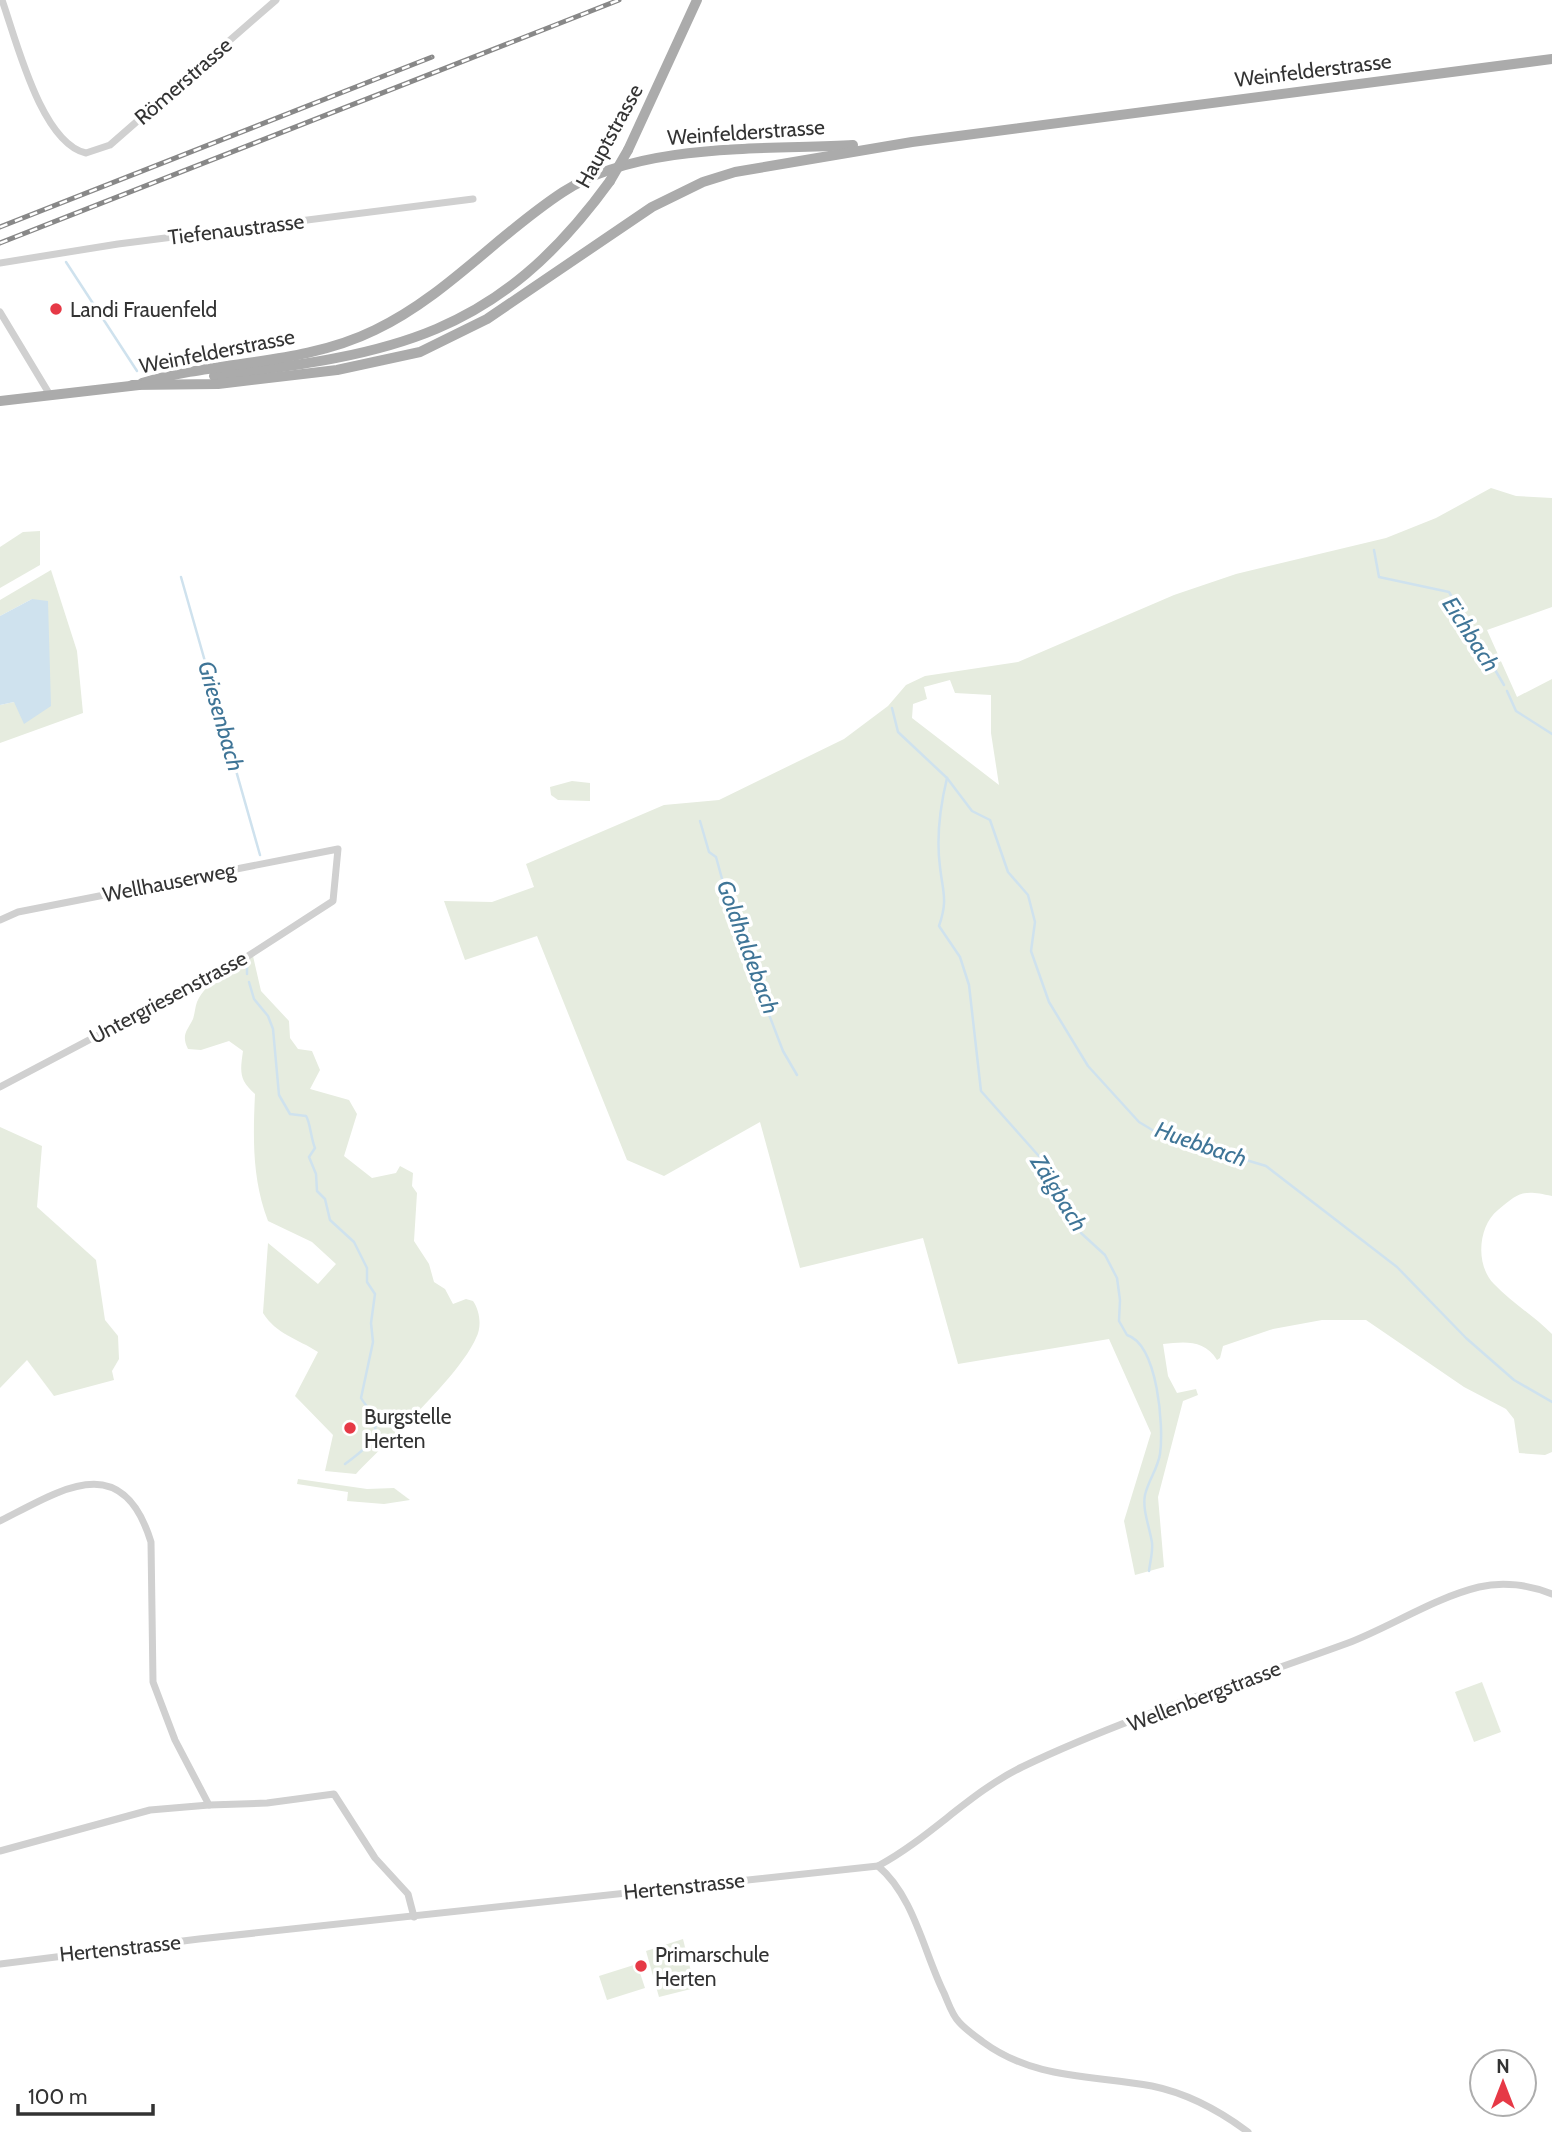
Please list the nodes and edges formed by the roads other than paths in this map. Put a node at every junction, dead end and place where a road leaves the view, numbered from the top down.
1 (2, 0) edge
2 (276, 0) edge
3 (696, 0) edge
4 (1552, 59) edge
5 (912, 142) junction
6 (473, 199) dead end
7 (0, 263) edge
8 (0, 312) edge
9 (132, 386) junction
10 (50, 395) junction
11 (0, 401) edge
12 (338, 849) joint
13 (0, 920) edge
14 (0, 1087) edge
15 (0, 1521) edge
16 (1552, 1594) edge
17 (209, 1805) junction
18 (0, 1851) edge
19 (878, 1866) junction
20 (414, 1917) junction
21 (0, 1964) edge
22 (1248, 2132) edge

1 - 2 street, Römerstrasse
3 - 9 main road, Hauptstrasse, bridge
4 - 5 main road, Weinfelderstrasse
5 - 9 main road, Weinfelderstrasse
5 - 9 main road, Weinfelderstrasse
6 - 7 street, Tiefenaustrasse
8 - 10 street
9 - 10 main road
10 - 11 main road
12 - 13 street, Wellhauserweg
12 - 14 street, Untergriesenstrasse
15 - 17 street
16 - 19 street, Wellenbergstrasse
17 - 18 street
17 - 20 street
19 - 20 street, Hertenstrasse
19 - 22 street
20 - 21 street, Hertenstrasse

